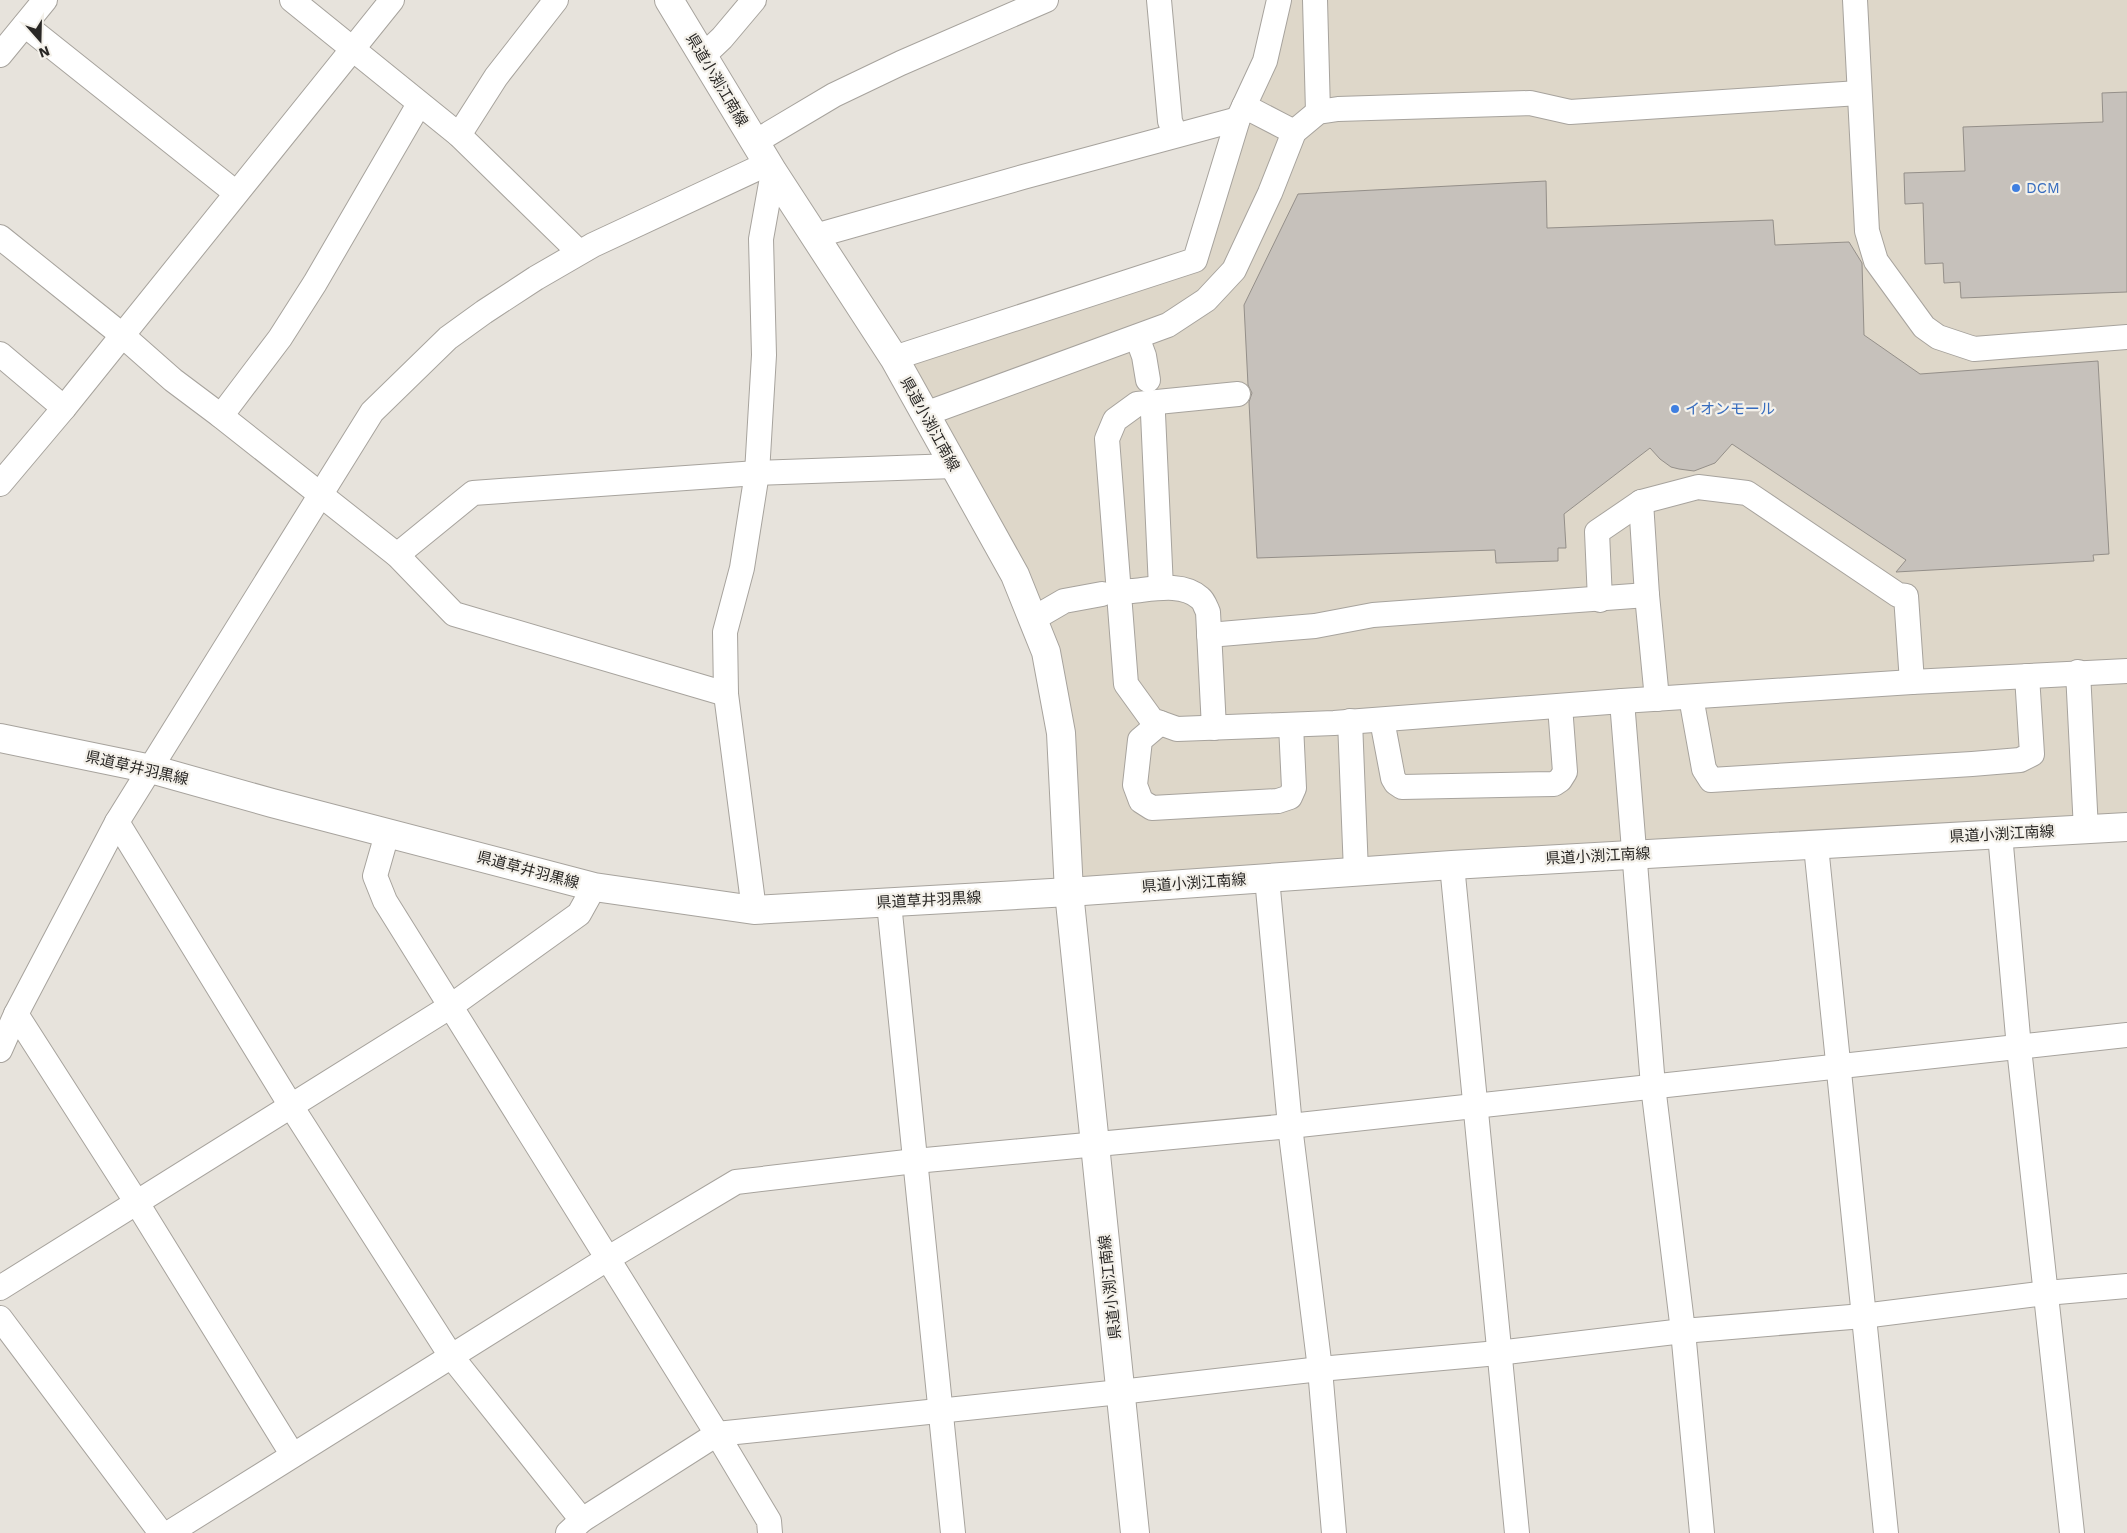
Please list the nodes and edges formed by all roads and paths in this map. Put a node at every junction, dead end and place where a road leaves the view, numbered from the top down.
1 (45, 0) edge
2 (292, 0) edge
3 (392, 0) edge
4 (556, 0) edge
5 (754, 0) edge
6 (1046, 0) edge
7 (1159, 0) edge
8 (1278, 0) edge
9 (1315, 0) edge
10 (1855, 0) edge
11 (668, 4) edge
12 (25, 25) junction
13 (351, 49) junction
14 (0, 55) edge
15 (703, 56) junction
16 (1859, 93) junction
17 (419, 104) junction
18 (1241, 112) junction
19 (1318, 112) junction
20 (1294, 132) junction
21 (1175, 134) junction
22 (459, 136) junction
23 (766, 159) junction
24 (236, 193) junction
25 (815, 236) junction
26 (0, 238) edge
27 (579, 252) junction
28 (122, 335) junction
29 (2127, 336) edge
30 (1137, 337) junction
31 (0, 354) edge
32 (894, 358) junction
33 (1148, 380) dead end
34 (1238, 394) dead end
35 (64, 408) junction
36 (925, 414) junction
37 (1153, 414) dead end
38 (222, 416) junction
39 (954, 466) junction
40 (757, 473) junction
41 (1, 480) edge
42 (321, 496) junction
43 (1642, 502) junction
44 (397, 555) junction
45 (1161, 588) junction
46 (1132, 591) dead end
47 (1102, 594) dead end
48 (1647, 595) junction
49 (1600, 600) junction
50 (1033, 619) junction
51 (1210, 635) junction
52 (2127, 670) edge
53 (2078, 672) junction
54 (2027, 676) junction
55 (1912, 682) junction
56 (726, 694) junction
57 (1691, 697) junction
58 (1657, 699) junction
59 (1622, 701) junction
60 (1560, 706) junction
61 (1382, 720) junction
62 (1350, 722) junction
63 (1160, 723) junction
64 (1291, 725) junction
65 (1214, 728) junction
66 (0, 738) edge
67 (151, 769) junction
68 (117, 822) junction
69 (2127, 827) edge
70 (2086, 830) junction
71 (387, 834) junction
72 (2000, 834) junction
73 (1816, 846) junction
74 (1634, 854) junction
75 (1452, 865) junction
76 (1356, 872) junction
77 (1267, 878) junction
78 (594, 887) junction
79 (1069, 892) junction
80 (889, 903) junction
81 (754, 910) junction
82 (451, 1006) junction
83 (16, 1014) junction
84 (2127, 1035) edge
85 (2019, 1048) junction
86 (0, 1050) edge
87 (1839, 1067) junction
88 (1653, 1086) junction
89 (1475, 1105) junction
90 (291, 1106) junction
91 (1290, 1126) junction
92 (1096, 1143) junction
93 (915, 1161) junction
94 (137, 1203) junction
95 (607, 1258) junction
96 (2127, 1286) edge
97 (0, 1288) edge
98 (2046, 1293) junction
99 (1863, 1316) junction
100 (0, 1318) edge
101 (1683, 1330) junction
102 (1498, 1353) junction
103 (451, 1356) junction
104 (1320, 1369) junction
105 (1120, 1392) junction
106 (941, 1410) junction
107 (717, 1434) junction
108 (292, 1454) junction
109 (575, 1526) edge
110 (161, 1533) edge
111 (168, 1533) edge
112 (770, 1533) edge
113 (953, 1533) edge
114 (1135, 1533) edge
115 (1334, 1533) edge
116 (1517, 1533) edge
117 (1702, 1533) edge
118 (1886, 1533) edge
119 (2072, 1533) edge

1 - 12 street
2 - 13 street
3 - 13 street
4 - 22 street
5 - 15 street
6 - 23 street
7 - 21 street
8 - 18 street
9 - 19 street
10 - 16 street
11 - 15 main road, 県道小渕江南線
12 - 14 street
12 - 24 street
13 - 17 street
13 - 24 street
15 - 23 main road, 県道小渕江南線
16 - 19 street
16 - 29 street
17 - 22 street
17 - 38 street
18 - 20 street
18 - 21 street
18 - 32 street
19 - 20 street
20 - 30 street
21 - 25 street
22 - 27 street
23 - 25 main road, 県道小渕江南線
23 - 27 street
23 - 40 street
24 - 28 street
25 - 32 main road, 県道小渕江南線
26 - 28 street
27 - 42 street
28 - 35 street
28 - 38 street
30 - 33 street
30 - 36 street
31 - 35 street
32 - 36 main road, 県道小渕江南線
34 - 63 street
35 - 41 street
36 - 39 main road, 県道小渕江南線
37 - 45 street
38 - 42 street
39 - 40 street
39 - 50 main road, 県道小渕江南線
40 - 44 street
40 - 56 street
42 - 44 street
42 - 67 street
43 - 48 street
43 - 49 street
43 - 55 street
44 - 56 street
45 - 46 street
45 - 51 street
47 - 50 street
48 - 49 street
48 - 58 street
49 - 51 street
50 - 79 main road, 県道小渕江南線
51 - 65 street
52 - 53 street
53 - 54 street
53 - 70 street
54 - 55 street
54 - 57 street
55 - 57 street
56 - 81 street
57 - 58 street
58 - 59 street
59 - 60 street
59 - 74 street
60 - 61 street
60 - 61 street
61 - 62 street
62 - 64 street
62 - 76 street
63 - 64 street
63 - 65 street
64 - 65 street
66 - 67 main road, 県道草井羽黒線
67 - 68 street
67 - 71 main road, 県道草井羽黒線
68 - 83 street
68 - 90 street
69 - 70 main road, 県道小渕江南線
70 - 72 main road, 県道小渕江南線
71 - 78 main road, 県道草井羽黒線
71 - 82 street
72 - 73 main road, 県道小渕江南線
72 - 85 street
73 - 74 main road, 県道小渕江南線
73 - 87 street
74 - 75 main road, 県道小渕江南線
74 - 88 street
75 - 76 main road, 県道小渕江南線
75 - 89 street
76 - 77 main road, 県道小渕江南線
77 - 79 main road, 県道小渕江南線
77 - 91 street
78 - 81 main road, 県道草井羽黒線
78 - 82 street
79 - 80 main road, 県道草井羽黒線
79 - 92 main road, 県道小渕江南線
80 - 81 main road, 県道草井羽黒線
80 - 93 street
82 - 90 street
82 - 95 street
83 - 86 street
83 - 94 street
84 - 85 street
85 - 87 street
85 - 98 street
87 - 88 street
87 - 99 street
88 - 89 street
88 - 101 street
89 - 91 street
89 - 102 street
90 - 94 street
90 - 103 street
91 - 92 street
91 - 104 street
92 - 93 street
92 - 105 main road, 県道小渕江南線
93 - 95 street
93 - 106 street
94 - 97 street
94 - 108 street
95 - 103 street
95 - 107 street
96 - 98 street
98 - 99 street
98 - 119 street
99 - 101 street
99 - 118 street
100 - 110 street
101 - 102 street
101 - 117 street
102 - 104 street
102 - 116 street
103 - 108 street
103 - 109 street
104 - 105 street
104 - 115 street
105 - 106 street
105 - 114 main road, 県道小渕江南線
106 - 107 street
106 - 113 street
107 - 109 street
107 - 112 street
108 - 111 street

